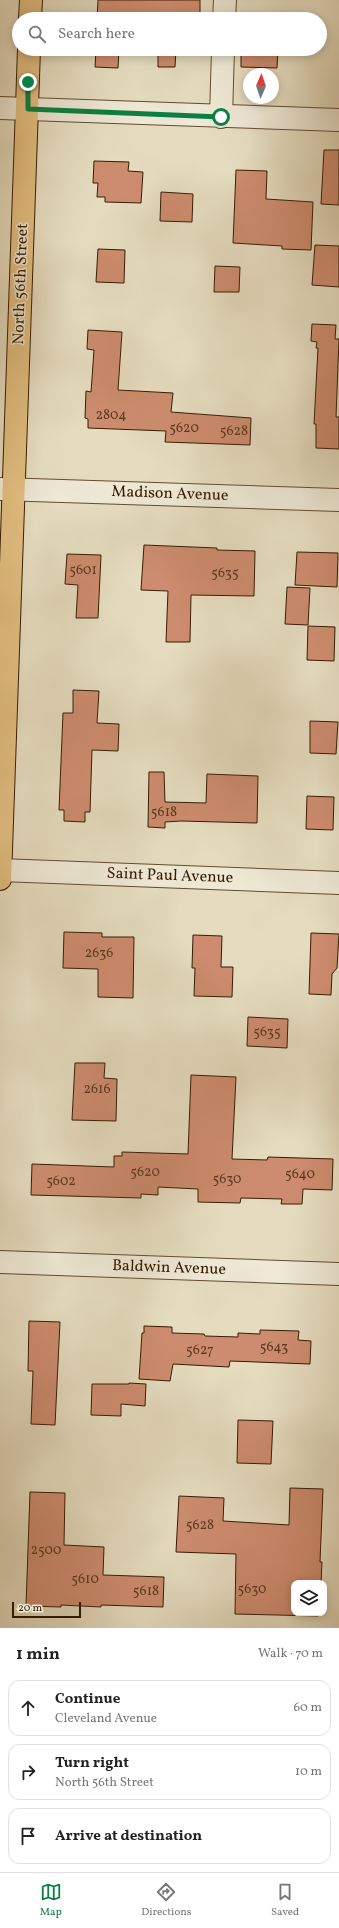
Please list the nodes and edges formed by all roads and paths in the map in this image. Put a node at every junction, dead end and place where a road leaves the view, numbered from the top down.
1 (31, 0) edge
2 (225, 0) edge
3 (30, 12) edge
4 (224, 12) edge
5 (30, 56) edge
6 (223, 56) edge
7 (0, 108) edge
8 (28, 109) junction
9 (221, 117) junction
10 (339, 120) edge
11 (7, 489) edge
12 (339, 500) edge
13 (0, 870) edge
14 (0, 879) edge
15 (339, 883) edge
16 (0, 1262) edge
17 (339, 1274) edge

1 - 3 main road
2 - 4 street
5 - 8 main road, North 56th Street
6 - 9 street
7 - 8 street
8 - 9 street
8 - 11 main road, North 56th Street
9 - 10 street
11 - 12 street, Madison Avenue
11 - 13 main road, North 56th Street
13 - 14 main road, North 56th Street
13 - 15 street, Saint Paul Avenue
16 - 17 street, Baldwin Avenue

